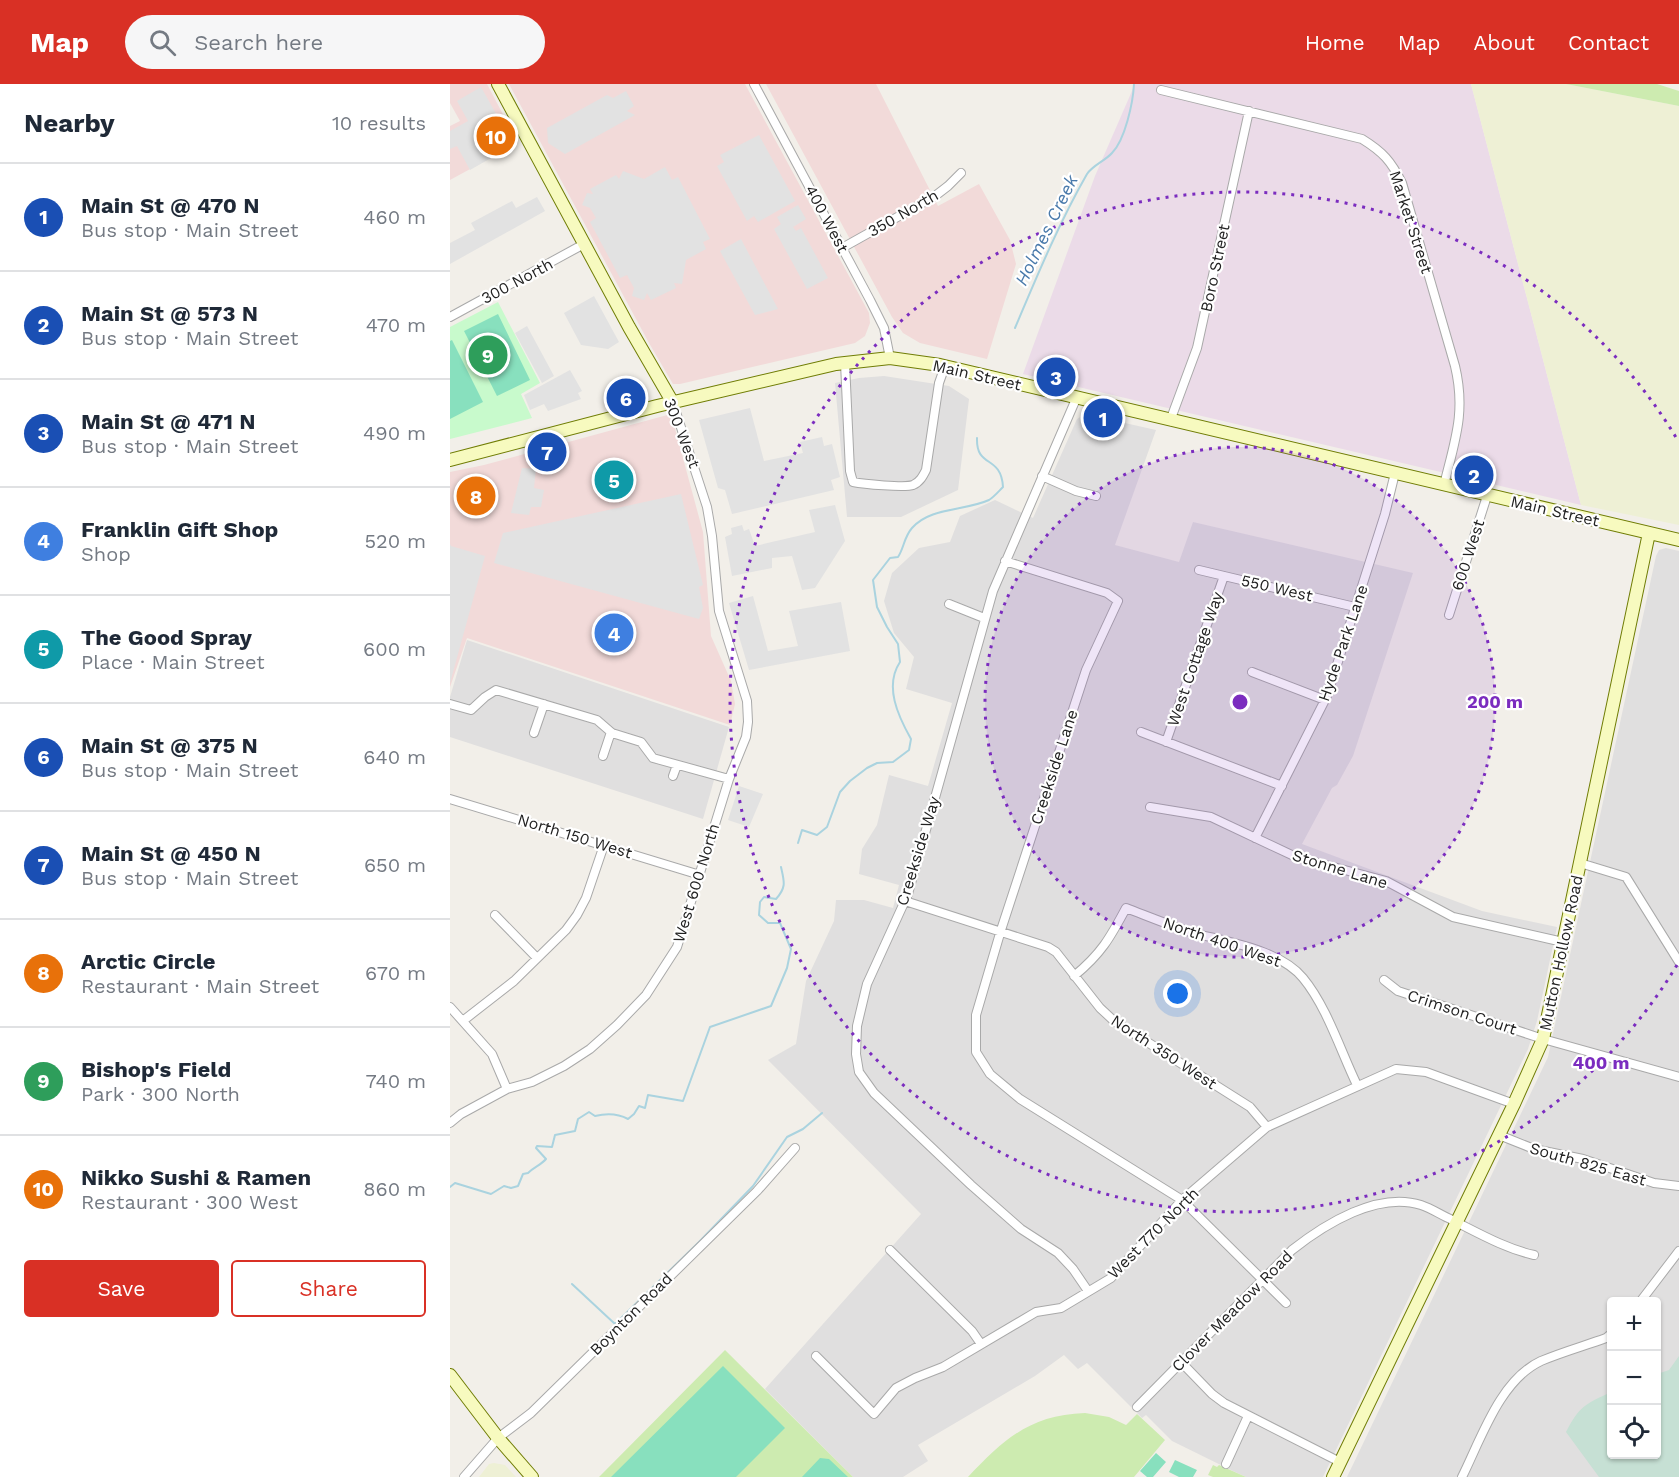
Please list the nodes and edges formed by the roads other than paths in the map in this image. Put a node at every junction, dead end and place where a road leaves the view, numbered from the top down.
1 (498, 84) edge
2 (754, 84) edge
3 (1161, 90) dead end
4 (1249, 111) junction
5 (961, 173) dead end
6 (584, 244) junction
7 (842, 248) junction
8 (450, 317) edge
9 (890, 358) junction
10 (845, 363) junction
11 (945, 366) junction
12 (1076, 399) junction
13 (673, 403) junction
14 (1170, 421) junction
15 (450, 460) edge
16 (1395, 473) junction
17 (1042, 476) junction
18 (1444, 485) junction
19 (1096, 496) dead end
20 (1487, 496) junction
21 (1649, 533) junction
22 (1679, 540) edge
23 (1005, 561) junction
24 (1199, 570) dead end
25 (1224, 576) junction
26 (949, 604) dead end
27 (1355, 607) junction
28 (1449, 615) dead end
29 (984, 618) junction
30 (1252, 672) dead end
31 (1325, 700) junction
32 (450, 704) edge
33 (544, 704) junction
34 (611, 732) junction
35 (1141, 732) dead end
36 (534, 733) dead end
37 (1166, 742) junction
38 (603, 756) dead end
39 (677, 765) junction
40 (673, 776) dead end
41 (729, 779) junction
42 (1282, 786) junction
43 (450, 799) edge
44 (1150, 807) dead end
45 (1255, 838) junction
46 (604, 845) junction
47 (1580, 863) junction
48 (700, 875) junction
49 (905, 901) junction
50 (495, 915) dead end
51 (1000, 930) junction
52 (1563, 942) junction
53 (537, 958) junction
54 (1679, 962) edge
55 (1074, 976) junction
56 (1384, 980) dead end
57 (450, 1007) edge
58 (464, 1020) junction
59 (1543, 1039) junction
60 (1679, 1077) edge
61 (1357, 1085) junction
62 (507, 1089) junction
63 (1514, 1104) junction
64 (450, 1123) edge
65 (1267, 1127) junction
66 (1499, 1135) junction
67 (795, 1148) dead end
68 (1679, 1186) edge
69 (1182, 1200) junction
70 (1456, 1222) junction
71 (890, 1250) dead end
72 (1679, 1251) edge
73 (1534, 1255) dead end
74 (1263, 1280) junction
75 (1088, 1291) junction
76 (1644, 1297) edge
77 (1286, 1303) dead end
78 (1607, 1337) edge
79 (981, 1344) junction
80 (816, 1356) dead end
81 (1181, 1362) junction
82 (450, 1375) edge
83 (1137, 1407) dead end
84 (1248, 1416) junction
85 (498, 1438) junction
86 (1340, 1462) junction
87 (1226, 1464) dead end
88 (465, 1477) edge
89 (532, 1477) edge
90 (1333, 1477) edge
91 (1464, 1477) edge

1 - 6 street, 300 West
2 - 7 street, 400 West
3 - 4 street, Market Street
4 - 14 street, Boro Street
4 - 18 street, Market Street
5 - 7 street, 350 North
6 - 8 street, 300 North
6 - 13 street, 300 West
7 - 9 street, 400 West
9 - 10 street, Main Street
9 - 11 street, Main Street
10 - 11 street
10 - 13 street, Main Street
11 - 12 street, Main Street
12 - 14 street, Main Street
12 - 17 street, Creekside Way
13 - 15 street, Main Street
13 - 41 street, 300 West
14 - 16 street, Main Street
16 - 18 street, Main Street
16 - 27 street, Hyde Park Lane
17 - 19 street
17 - 23 street, Creekside Way
18 - 20 street, Main Street
20 - 21 street, Main Street
20 - 28 street, 600 West
21 - 22 street, Main Street
21 - 47 street, Mutton Hollow Road
23 - 29 street, Creekside Way
23 - 51 street, Creekside Lane
24 - 25 street, 550 West
25 - 27 street, 550 West
25 - 37 street, West Cottage Way
26 - 29 street
27 - 31 street, Hyde Park Lane
29 - 49 street, Creekside Way
30 - 31 street
31 - 42 street, Hyde Park Lane
32 - 33 street
33 - 34 street
33 - 36 street
34 - 38 street
34 - 39 street
35 - 37 street
37 - 42 street
39 - 40 street
39 - 41 street
41 - 48 street, West 600 North
42 - 45 street, Hyde Park Lane
43 - 46 street, North 150 West
44 - 45 street, Stonne Lane
45 - 52 street, Stonne Lane
46 - 48 street, North 150 West
46 - 53 street
47 - 52 street, Mutton Hollow Road
47 - 54 street
48 - 62 street, West 600 North
49 - 51 street, North 350 West
49 - 75 street, Creekside Way
50 - 53 street
51 - 55 street, North 350 West
51 - 69 street, Creekside Lane
52 - 59 street, Mutton Hollow Road
53 - 58 street
55 - 61 street, North 400 West
55 - 65 street, North 350 West
56 - 59 street, Crimson Court
57 - 58 street
58 - 62 street
59 - 60 street, Crimson Court
59 - 63 street, Mutton Hollow Road
61 - 63 street, West 770 North
61 - 65 street, West 770 North
62 - 64 street, West 600 North
63 - 66 street, Mutton Hollow Road
65 - 69 street, West 770 North
66 - 68 street, South 825 East
66 - 70 street, Mutton Hollow Road
67 - 85 street, Boynton Road
69 - 74 street
69 - 75 street, West 770 North
70 - 73 street, Clover Meadow Road
70 - 74 street, Clover Meadow Road
70 - 86 street, Mutton Hollow Road
71 - 79 street
72 - 76 street
74 - 77 street
74 - 81 street, Clover Meadow Road
75 - 79 street, West 770 North
78 - 91 street
79 - 80 street, West 770 North
81 - 83 street, Clover Meadow Road
81 - 84 street
82 - 85 street
84 - 86 street
84 - 87 street
85 - 88 street, Boynton Road
85 - 89 street
86 - 90 street, Mutton Hollow Road

